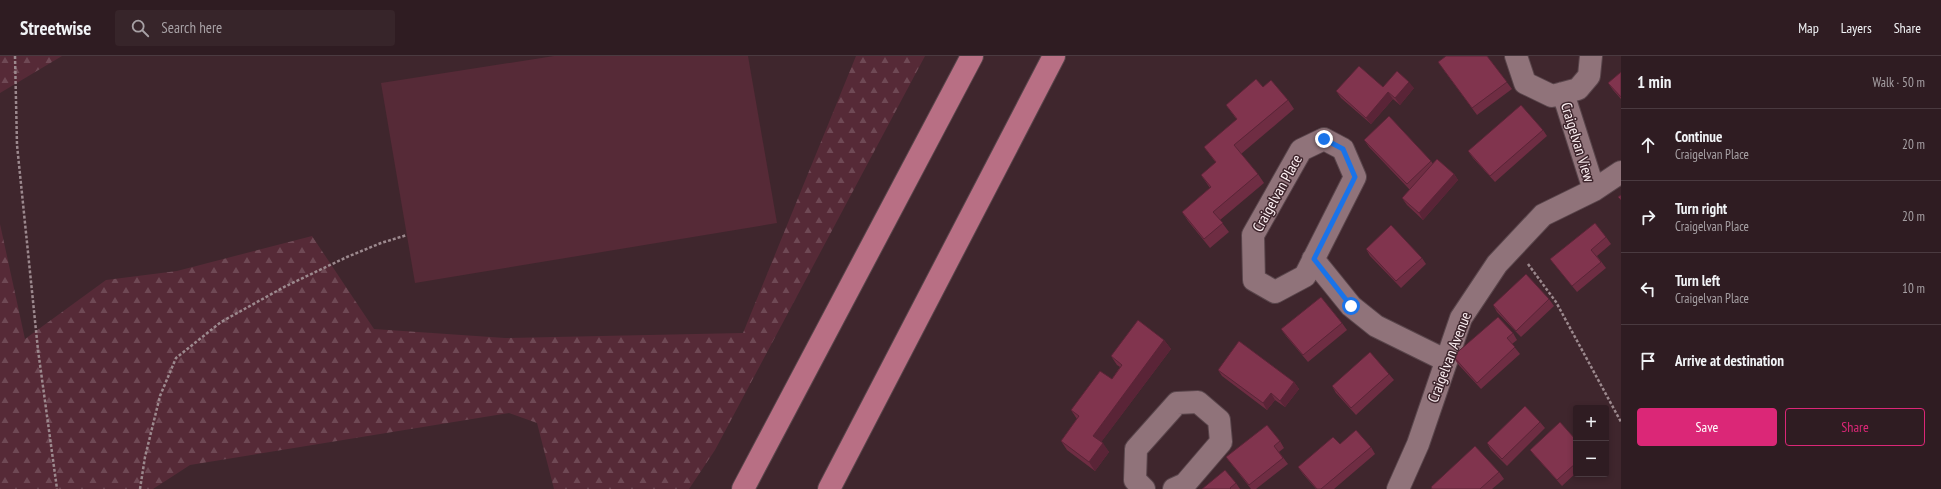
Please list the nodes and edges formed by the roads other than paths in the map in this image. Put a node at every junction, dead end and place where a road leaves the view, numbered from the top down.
1 (972, 56) edge
2 (1054, 56) edge
3 (1516, 56) edge
4 (1591, 56) edge
5 (1563, 93) junction
6 (1621, 172) edge
7 (1594, 190) junction
8 (1314, 259) junction
9 (1446, 360) junction
10 (743, 489) edge
11 (829, 489) edge
12 (1144, 489) edge
13 (1174, 489) edge
14 (1398, 489) edge

1 - 10 highway
2 - 11 highway
3 - 5 street, Craigelvan View
4 - 5 street, Craigelvan View
5 - 7 street, Craigelvan View
6 - 7 street, Craigelvan Avenue
7 - 9 street, Craigelvan Avenue
8 - 8 street, Craigelvan Place
8 - 9 street
9 - 14 street, Craigelvan Avenue
12 - 13 street

